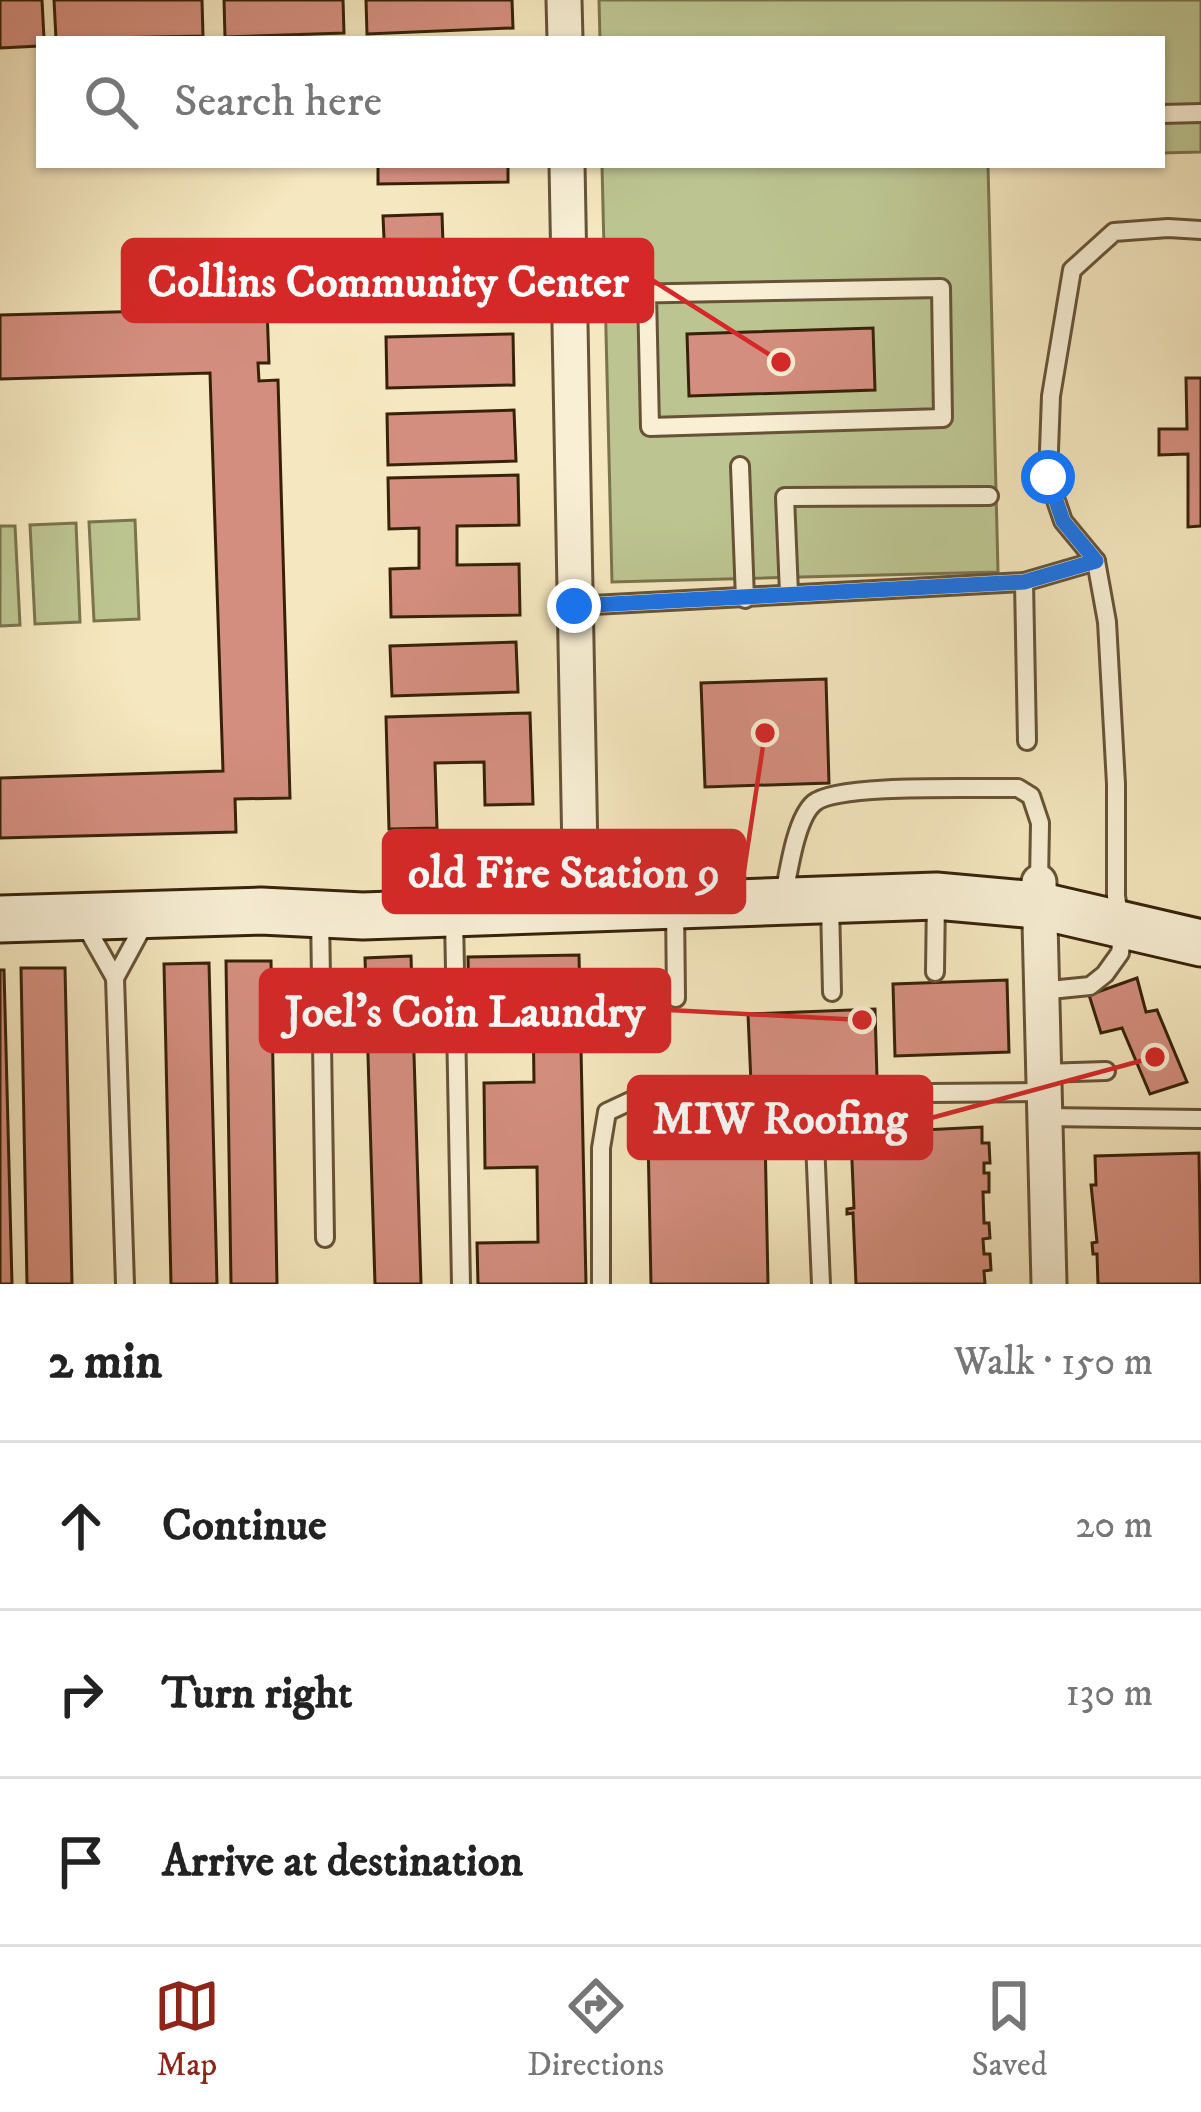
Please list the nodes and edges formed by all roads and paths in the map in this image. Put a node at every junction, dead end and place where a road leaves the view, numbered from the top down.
1 (564, 0) edge
2 (565, 36) edge
3 (1201, 113) edge
4 (1165, 114) edge
5 (567, 168) edge
6 (1201, 230) edge
7 (647, 294) junction
8 (569, 295) junction
9 (740, 466) dead end
10 (988, 496) dead end
11 (1096, 561) junction
12 (1024, 582) junction
13 (789, 593) junction
14 (745, 599) junction
15 (574, 606) junction
16 (1027, 741) dead end
17 (785, 889) junction
18 (581, 892) junction
19 (1038, 893) junction
20 (936, 896) junction
21 (0, 897) edge
22 (830, 898) junction
23 (675, 904) junction
24 (1118, 908) junction
25 (454, 911) junction
26 (320, 913) junction
27 (149, 914) junction
28 (81, 917) junction
29 (1201, 918) edge
30 (0, 919) edge
31 (1201, 943) edge
32 (935, 972) dead end
33 (115, 978) junction
34 (1040, 991) junction
35 (832, 992) dead end
36 (676, 998) dead end
37 (1106, 1071) dead end
38 (814, 1094) junction
39 (1044, 1094) junction
40 (1201, 1119) edge
41 (325, 1238) dead end
42 (125, 1284) edge
43 (461, 1284) edge
44 (601, 1284) edge
45 (821, 1284) edge
46 (1049, 1284) edge

1 - 2 street
3 - 4 lane
5 - 8 street
6 - 11 lane
7 - 7 lane
7 - 8 lane
8 - 15 street
9 - 14 lane
10 - 13 lane
11 - 12 lane
11 - 24 lane
12 - 13 lane
12 - 16 lane
13 - 14 lane
14 - 15 lane
15 - 18 street
17 - 18 street
17 - 19 street
17 - 19 lane
17 - 22 street
17 - 23 street
18 - 21 street
18 - 23 street
18 - 25 street
19 - 20 street
19 - 24 street
19 - 34 street
20 - 22 street
20 - 32 lane
22 - 35 lane
23 - 36 lane
24 - 29 street
24 - 31 street
24 - 34 lane
25 - 26 street
25 - 43 lane
26 - 27 street
26 - 41 lane
27 - 28 street
27 - 33 lane
28 - 30 street
28 - 33 lane
33 - 42 lane
34 - 39 street
37 - 39 lane
38 - 39 lane
38 - 44 lane
38 - 45 lane
39 - 40 lane
39 - 46 street

